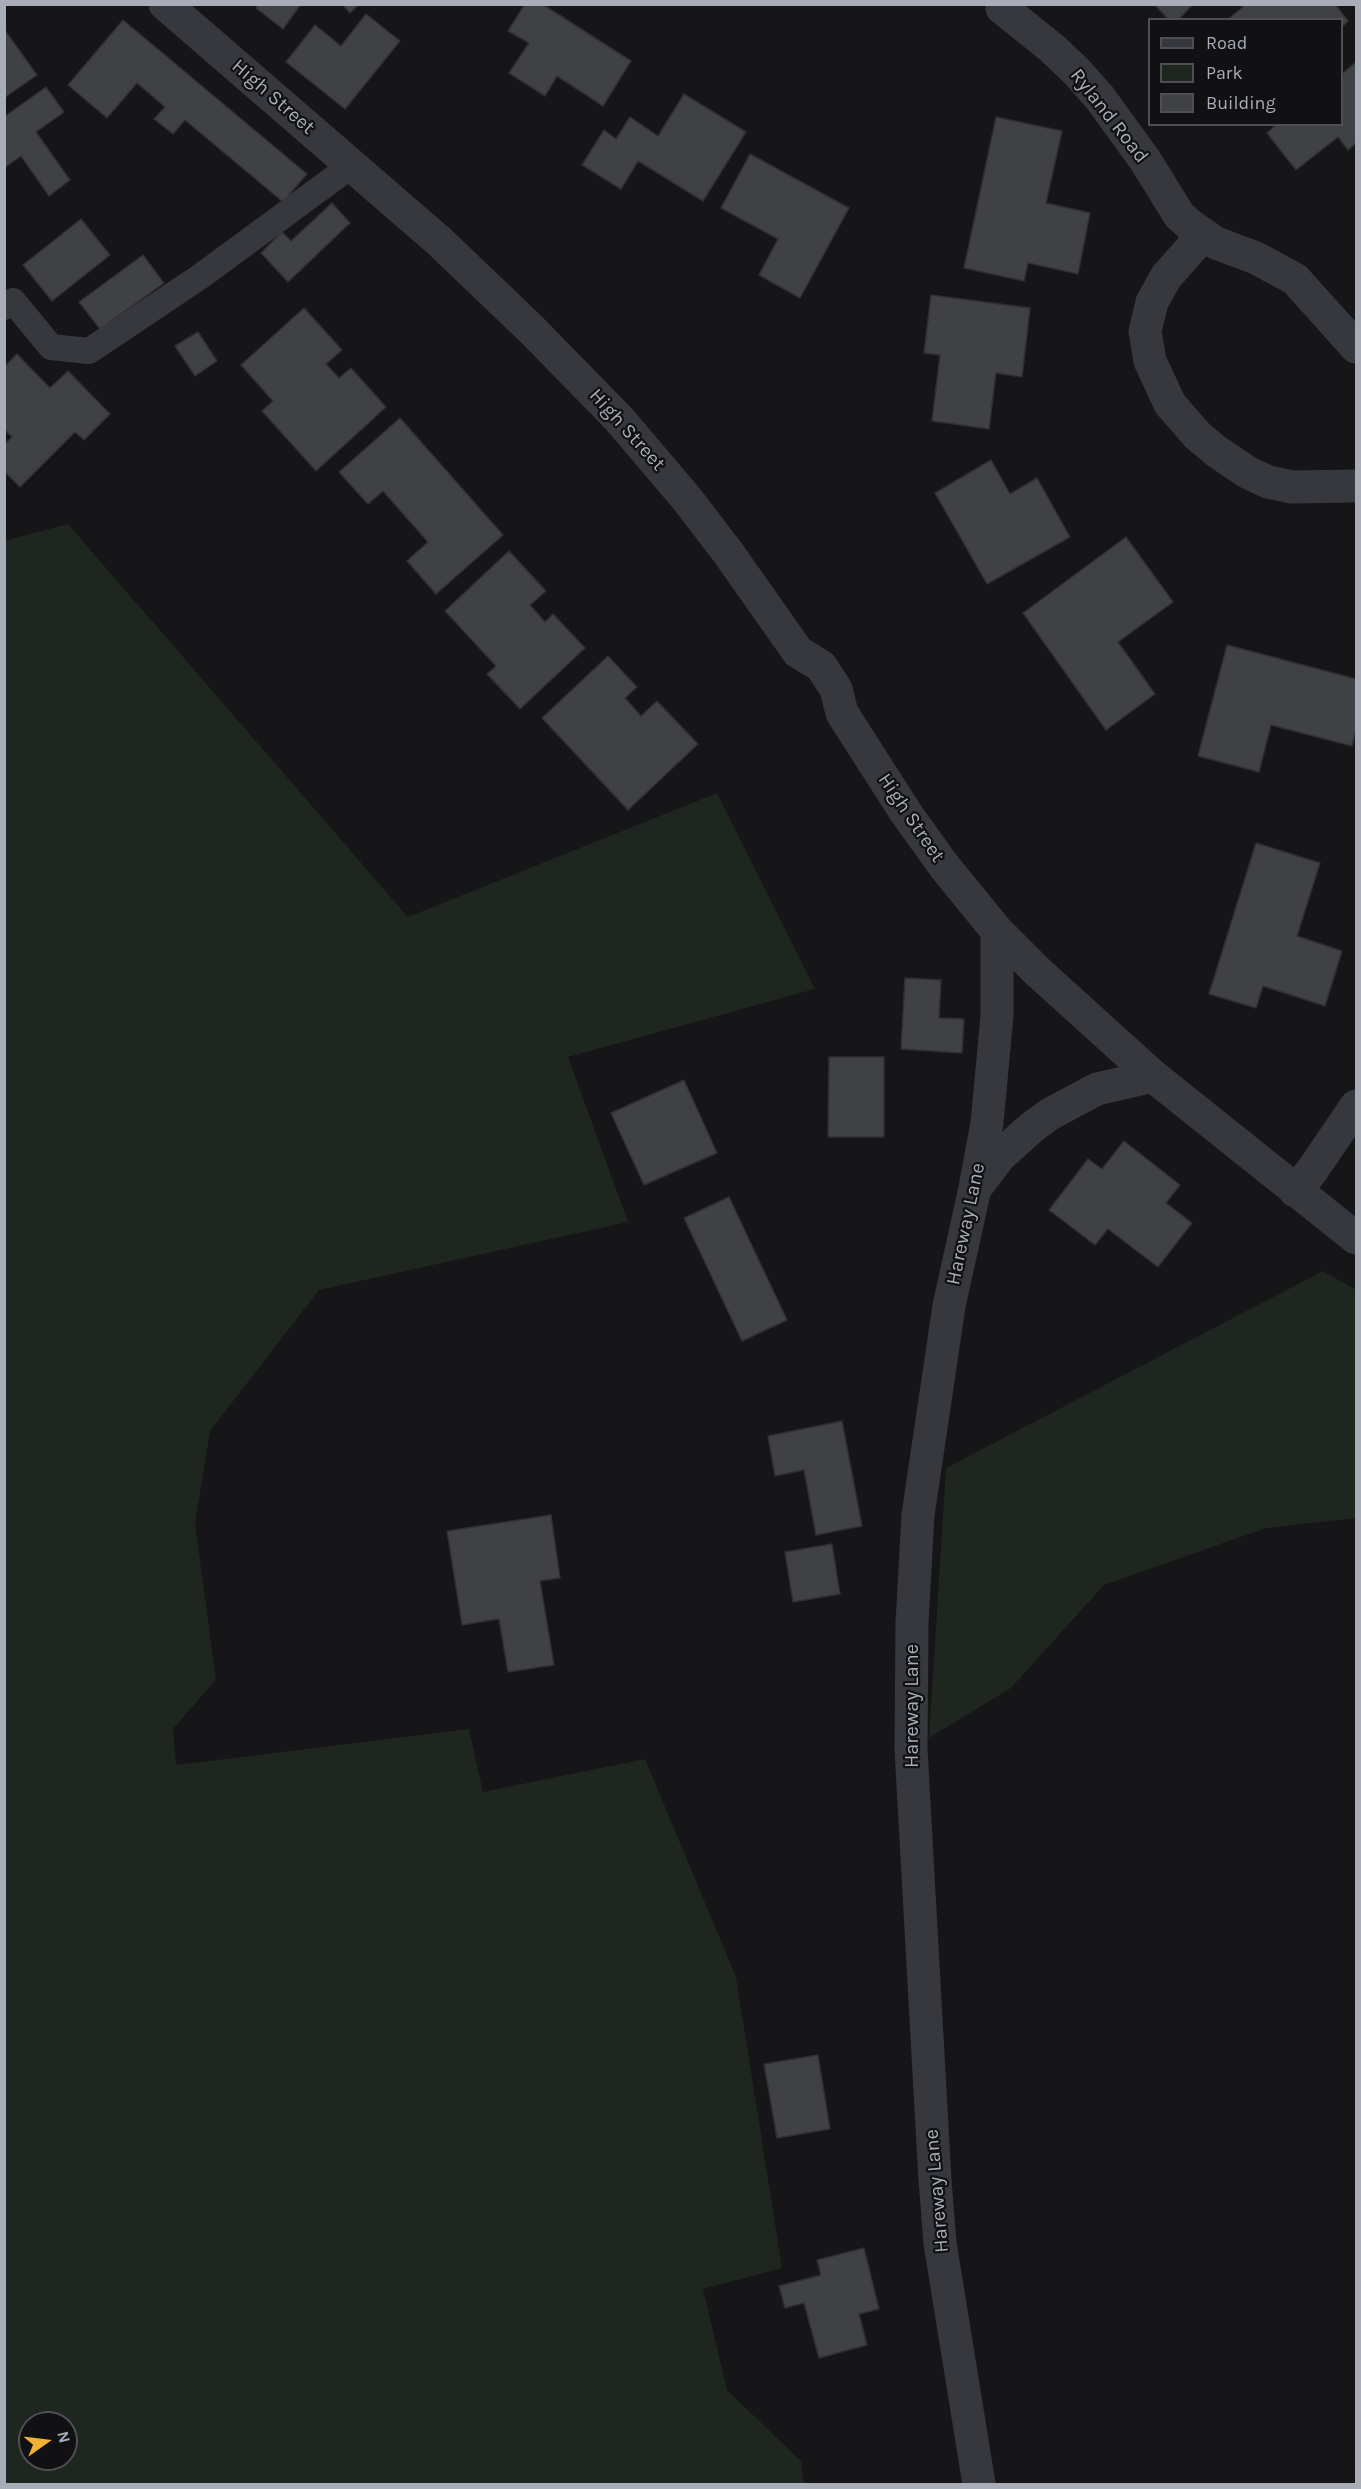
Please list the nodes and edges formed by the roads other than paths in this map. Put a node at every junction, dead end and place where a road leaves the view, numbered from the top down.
1 (165, 4) edge
2 (1002, 9) dead end
3 (352, 165) junction
4 (1203, 235) junction
5 (4, 307) edge
6 (1356, 347) edge
7 (1356, 486) edge
8 (997, 931) junction
9 (1153, 1076) junction
10 (1356, 1106) edge
11 (975, 1188) junction
12 (1295, 1191) junction
13 (1356, 1238) edge
14 (979, 2484) edge

1 - 3 street, High Street
2 - 4 street, Ryland Road
3 - 5 lane
3 - 8 street, High Street
4 - 6 street, Ryland Road
4 - 7 street
8 - 9 street, High Street
8 - 11 street, Hareway Lane
9 - 11 street
9 - 12 street, High Street
10 - 12 street
11 - 14 street, Hareway Lane
12 - 13 street, High Street

